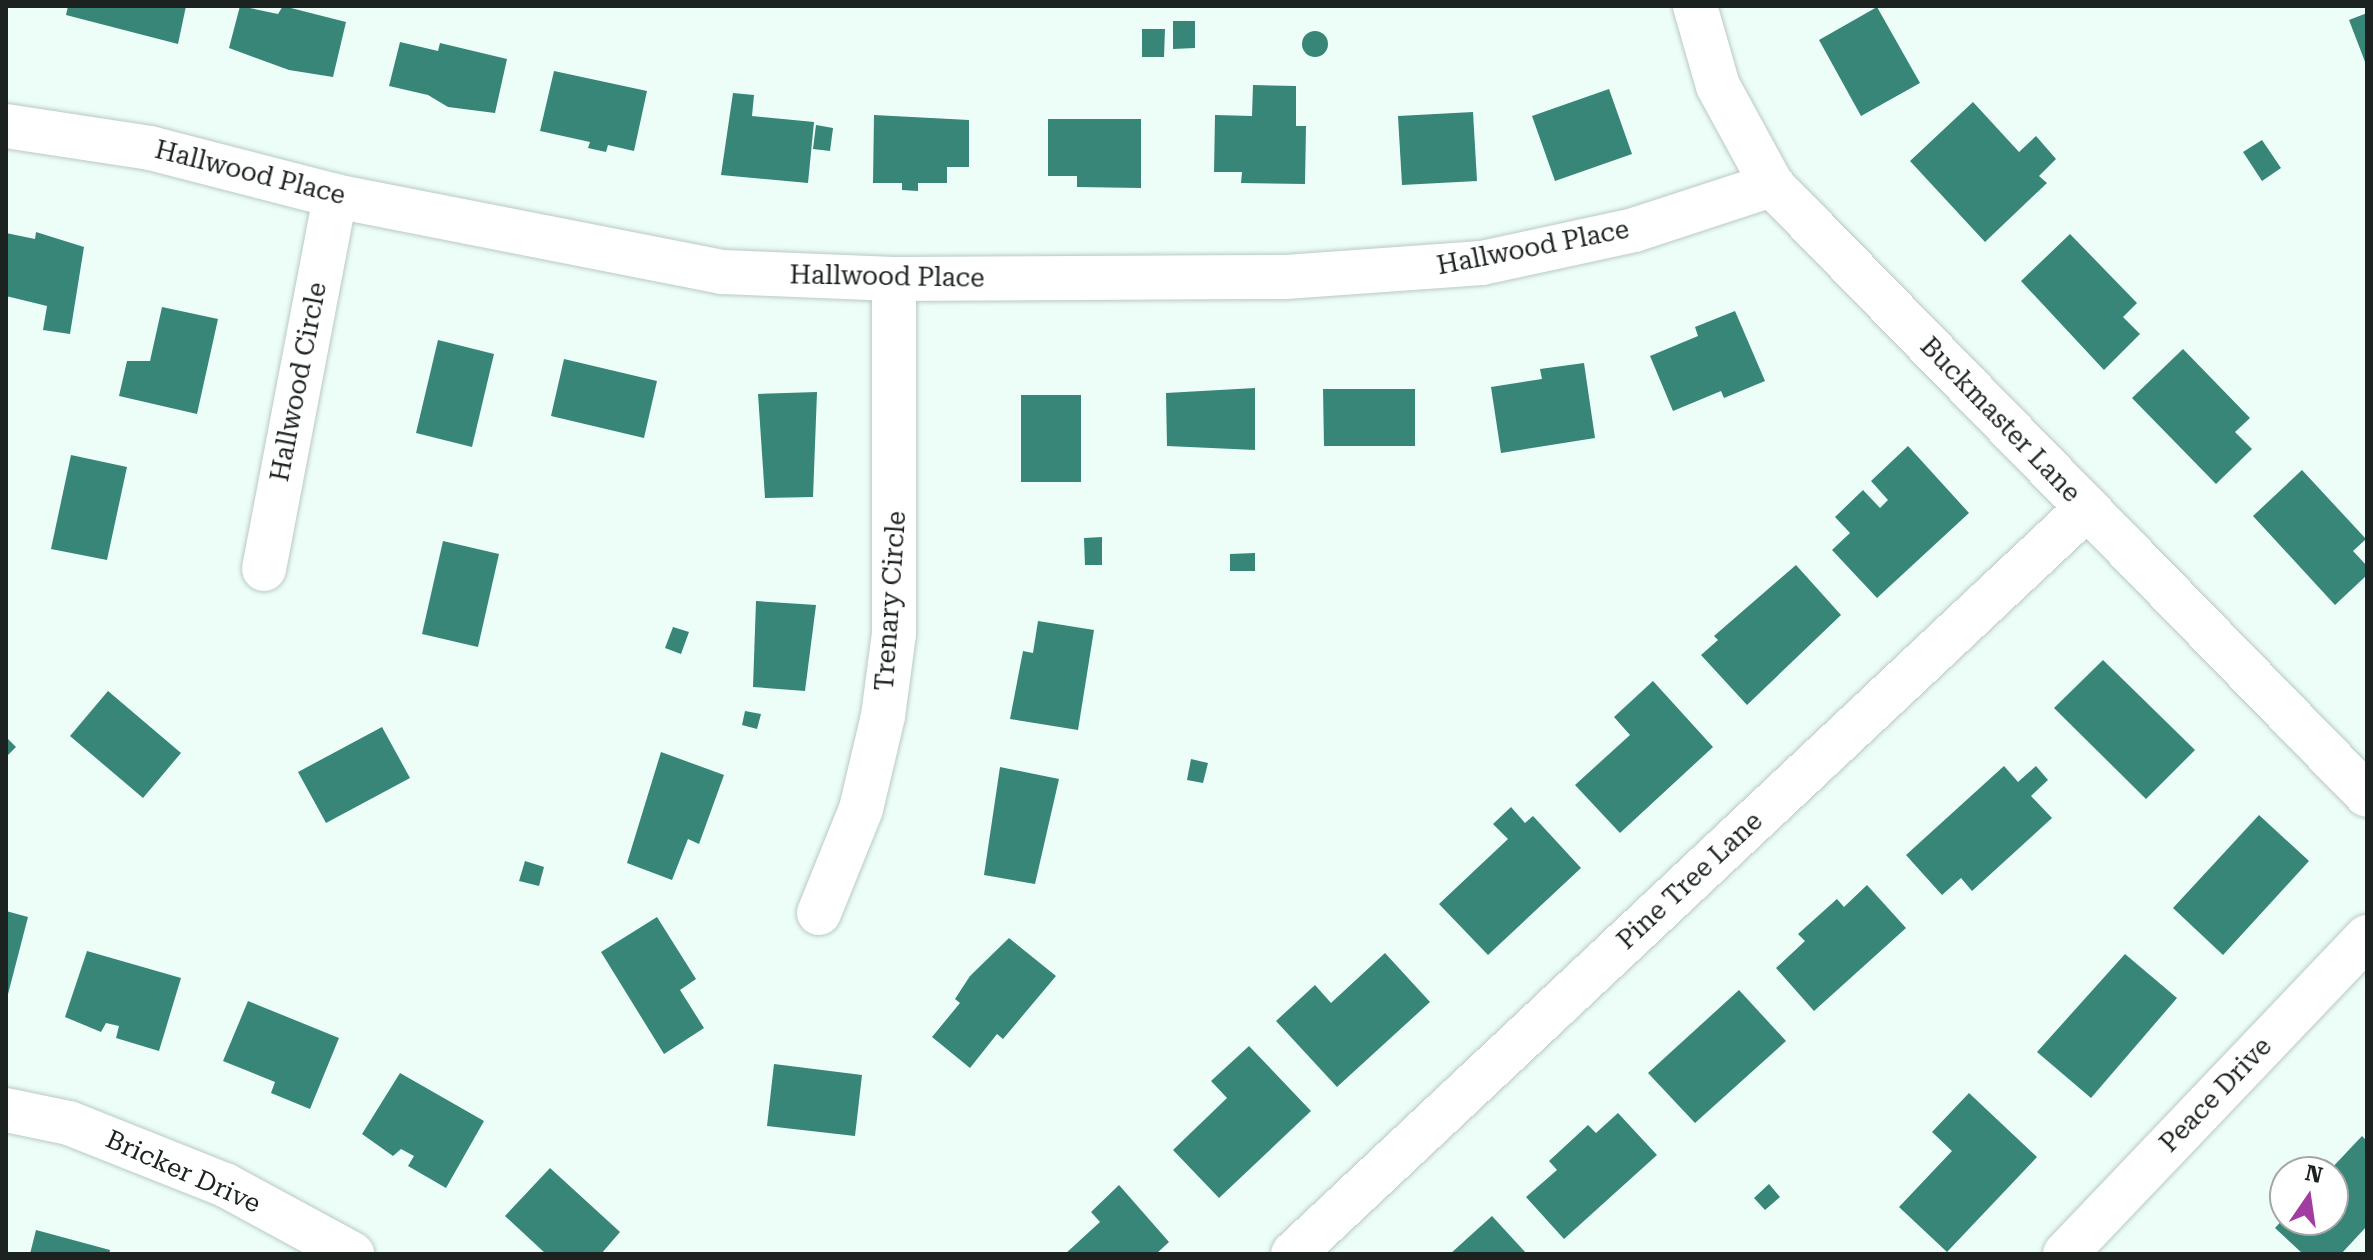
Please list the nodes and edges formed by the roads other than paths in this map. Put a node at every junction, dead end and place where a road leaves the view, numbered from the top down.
1 (1695, 6) edge
2 (6, 126) edge
3 (1772, 185) junction
4 (335, 196) junction
5 (894, 279) junction
6 (2086, 509) junction
7 (264, 569) dead end
8 (2367, 795) edge
9 (819, 913) dead end
10 (2367, 937) edge
11 (6, 1110) edge
12 (352, 1254) edge
13 (1293, 1254) edge
14 (2065, 1254) edge

1 - 3 street, Buckmaster Lane
2 - 4 street, Hallwood Place
3 - 5 street, Hallwood Place
3 - 6 street, Buckmaster Lane
4 - 5 street, Hallwood Place
4 - 7 street, Hallwood Circle
5 - 9 street, Trenary Circle
6 - 8 street, Buckmaster Lane
6 - 13 street, Pine Tree Lane
10 - 14 street, Peace Drive
11 - 12 street, Bricker Drive

